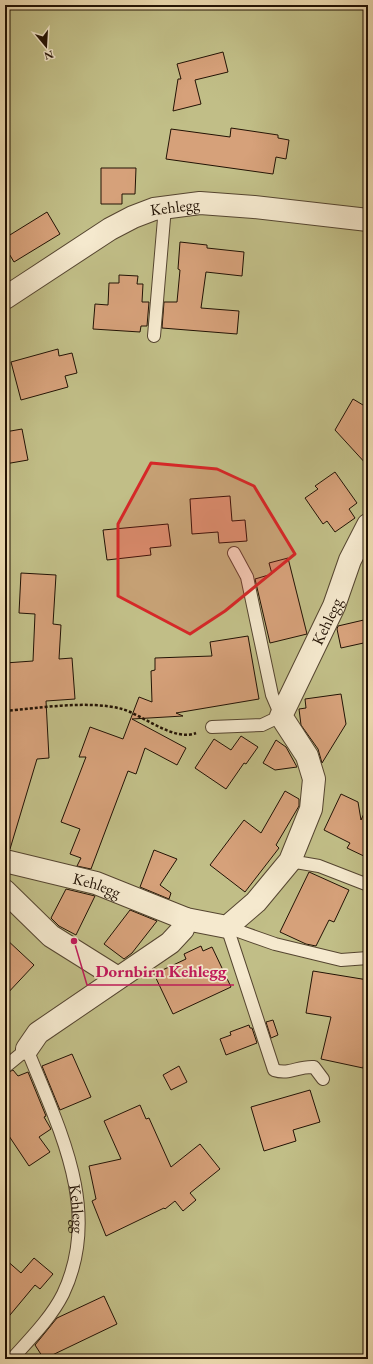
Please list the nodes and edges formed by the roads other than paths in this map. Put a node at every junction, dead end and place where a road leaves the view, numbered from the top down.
1 (165, 207) junction
2 (368, 220) edge
3 (5, 298) edge
4 (154, 336) dead end
5 (368, 526) edge
6 (234, 553) dead end
7 (281, 716) junction
8 (212, 727) road end
9 (5, 861) edge
10 (290, 861) junction
11 (368, 884) edge
12 (5, 891) edge
13 (186, 919) junction
14 (227, 927) junction
15 (368, 958) edge
16 (118, 978) junction
17 (27, 1049) junction
18 (5, 1067) edge
19 (323, 1079) dead end
20 (12, 1359) edge

1 - 2 street, Kehlegg
1 - 3 street, Kehlegg
1 - 4 lane
5 - 7 street, Kehlegg
6 - 7 lane
7 - 8 lane
7 - 10 street
9 - 13 street, Kehlegg
10 - 11 lane
10 - 14 street
12 - 16 street
13 - 14 street, Kehlegg
13 - 16 street
14 - 15 lane, Kehlegg
14 - 19 lane
16 - 17 street
17 - 18 lane
17 - 20 lane, Kehlegg

